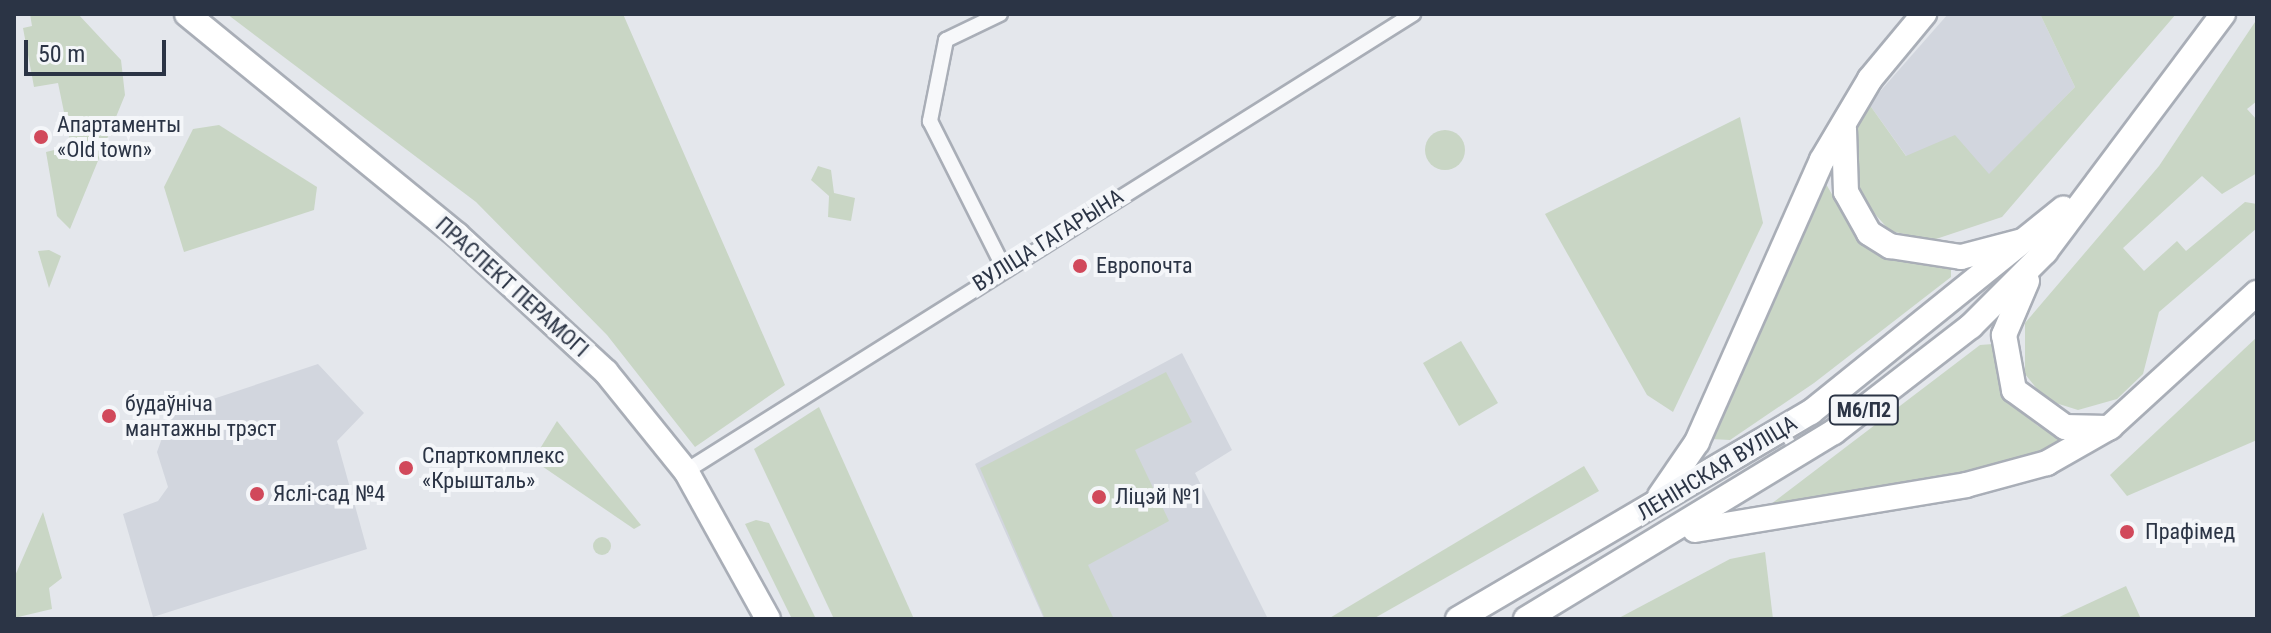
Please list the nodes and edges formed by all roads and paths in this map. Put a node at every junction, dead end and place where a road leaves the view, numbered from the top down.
1 (187, 14) edge
2 (1000, 14) edge
3 (1413, 14) edge
4 (1924, 14) edge
5 (2223, 14) edge
6 (1845, 119) junction
7 (2039, 244) junction
8 (1004, 268) junction
9 (2257, 293) edge
10 (2110, 427) junction
11 (686, 471) junction
12 (1648, 510) junction
13 (1662, 541) junction
14 (768, 619) edge
15 (1458, 619) edge
16 (1526, 619) edge

1 - 11 main road, ПРАСПЕКТ ПЕРАМОГІ
2 - 8 street
3 - 8 street, ВУЛІЦА ГАГАРЫНА
4 - 6 main road
5 - 7 main road, ЛЕНІНСКАЯ ВУЛІЦА / М6/П2
6 - 7 main road
6 - 12 main road
7 - 10 main road
7 - 12 main road, ЛЕНІНСКАЯ ВУЛІЦА / М6/П2
7 - 13 main road, ЛЕНІНСКАЯ ВУЛІЦА / М6/П2
8 - 11 street, ВУЛІЦА ГАГАРЫНА
9 - 10 main road
10 - 13 main road
11 - 14 main road, ПРАСПЕКТ ПЕРАМОГІ
12 - 15 main road, ЛЕНІНСКАЯ ВУЛІЦА / М6/П2
13 - 16 main road, ЛЕНІНСКАЯ ВУЛІЦА / М6/П2

